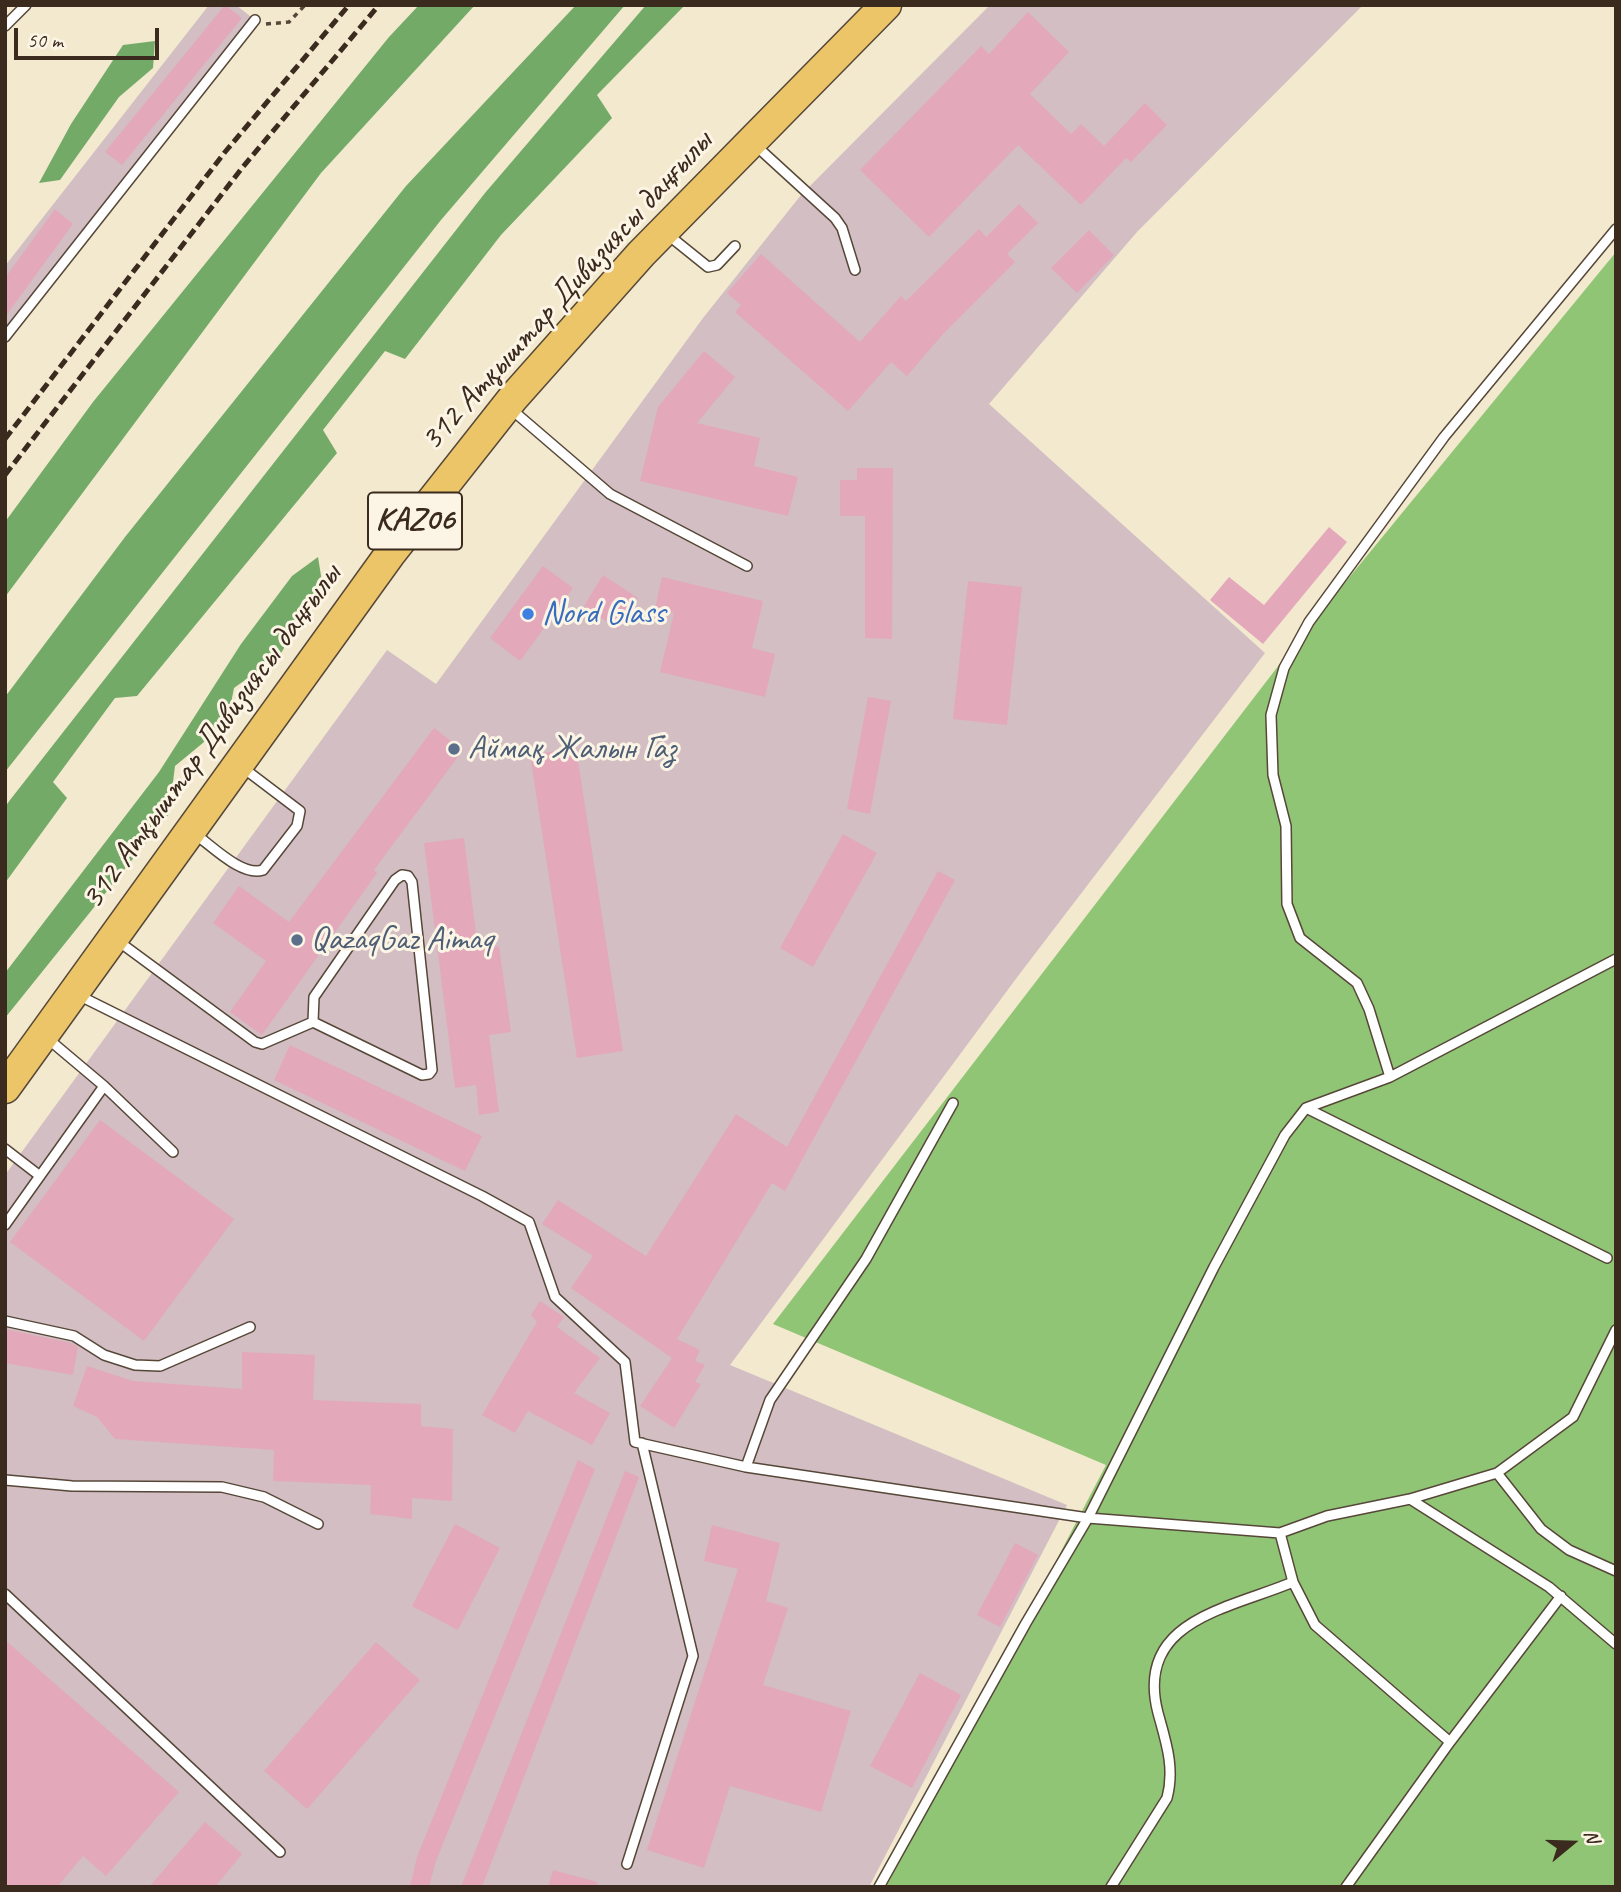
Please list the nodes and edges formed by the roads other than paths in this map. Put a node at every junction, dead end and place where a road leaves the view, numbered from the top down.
1 (26, 5) edge
2 (886, 5) edge
3 (255, 20) road end
4 (5, 26) edge
5 (750, 141) junction
6 (1616, 229) edge
7 (664, 230) junction
8 (735, 246) dead end
9 (855, 270) dead end
10 (5, 337) edge
11 (507, 405) junction
12 (747, 566) dead end
13 (239, 764) junction
14 (190, 831) junction
15 (113, 938) junction
16 (1616, 960) edge
17 (74, 993) junction
18 (313, 1022) junction
19 (43, 1035) junction
20 (1390, 1077) junction
21 (104, 1086) junction
22 (5, 1088) edge
23 (953, 1103) dead end
24 (1306, 1108) junction
25 (5, 1149) edge
26 (173, 1152) dead end
27 (40, 1176) junction
28 (5, 1225) edge
29 (1607, 1258) dead end
30 (5, 1321) edge
31 (250, 1327) dead end
32 (1616, 1330) edge
33 (642, 1443) junction
34 (747, 1467) junction
35 (1497, 1473) junction
36 (5, 1480) edge
37 (1409, 1500) junction
38 (1088, 1518) junction
39 (318, 1524) dead end
40 (1280, 1533) junction
41 (1616, 1571) edge
42 (1293, 1582) junction
43 (5, 1594) edge
44 (1562, 1595) junction
45 (1616, 1644) edge
46 (1450, 1742) junction
47 (281, 1852) dead end
48 (627, 1864) dead end
49 (879, 1887) edge
50 (1111, 1887) edge
51 (1346, 1887) edge

1 - 4 lane
2 - 5 highway, 312 Атқыштар Дивизиясы даңғылы / KАZ06
3 - 10 lane
5 - 7 highway, 312 Атқыштар Дивизиясы даңғылы / KАZ06
5 - 9 lane
6 - 20 lane
7 - 8 lane
7 - 11 highway, 312 Атқыштар Дивизиясы даңғылы / KАZ06
11 - 12 lane
11 - 13 highway, 312 Атқыштар Дивизиясы даңғылы / KАZ06
13 - 14 highway, 312 Атқыштар Дивизиясы даңғылы / KАZ06
13 - 14 lane
14 - 15 highway, 312 Атқыштар Дивизиясы даңғылы / KАZ06
15 - 17 highway, 312 Атқыштар Дивизиясы даңғылы / KАZ06
15 - 18 lane
16 - 20 lane
17 - 19 highway, 312 Атқыштар Дивизиясы даңғылы / KАZ06
17 - 33 lane
18 - 18 lane
19 - 21 lane
19 - 22 highway, 312 Атқыштар Дивизиясы даңғылы / KАZ06
20 - 24 lane
21 - 26 lane
21 - 27 lane
23 - 34 lane
24 - 29 lane
24 - 38 lane
25 - 27 lane
27 - 28 lane
30 - 31 lane
32 - 35 lane
33 - 34 lane
33 - 48 lane
34 - 38 lane
35 - 37 lane
35 - 41 lane
36 - 39 lane
37 - 40 lane
37 - 44 lane
38 - 40 lane
38 - 49 lane
40 - 42 lane
42 - 46 lane
42 - 50 lane
43 - 47 lane
44 - 45 lane
44 - 46 lane
46 - 51 lane

